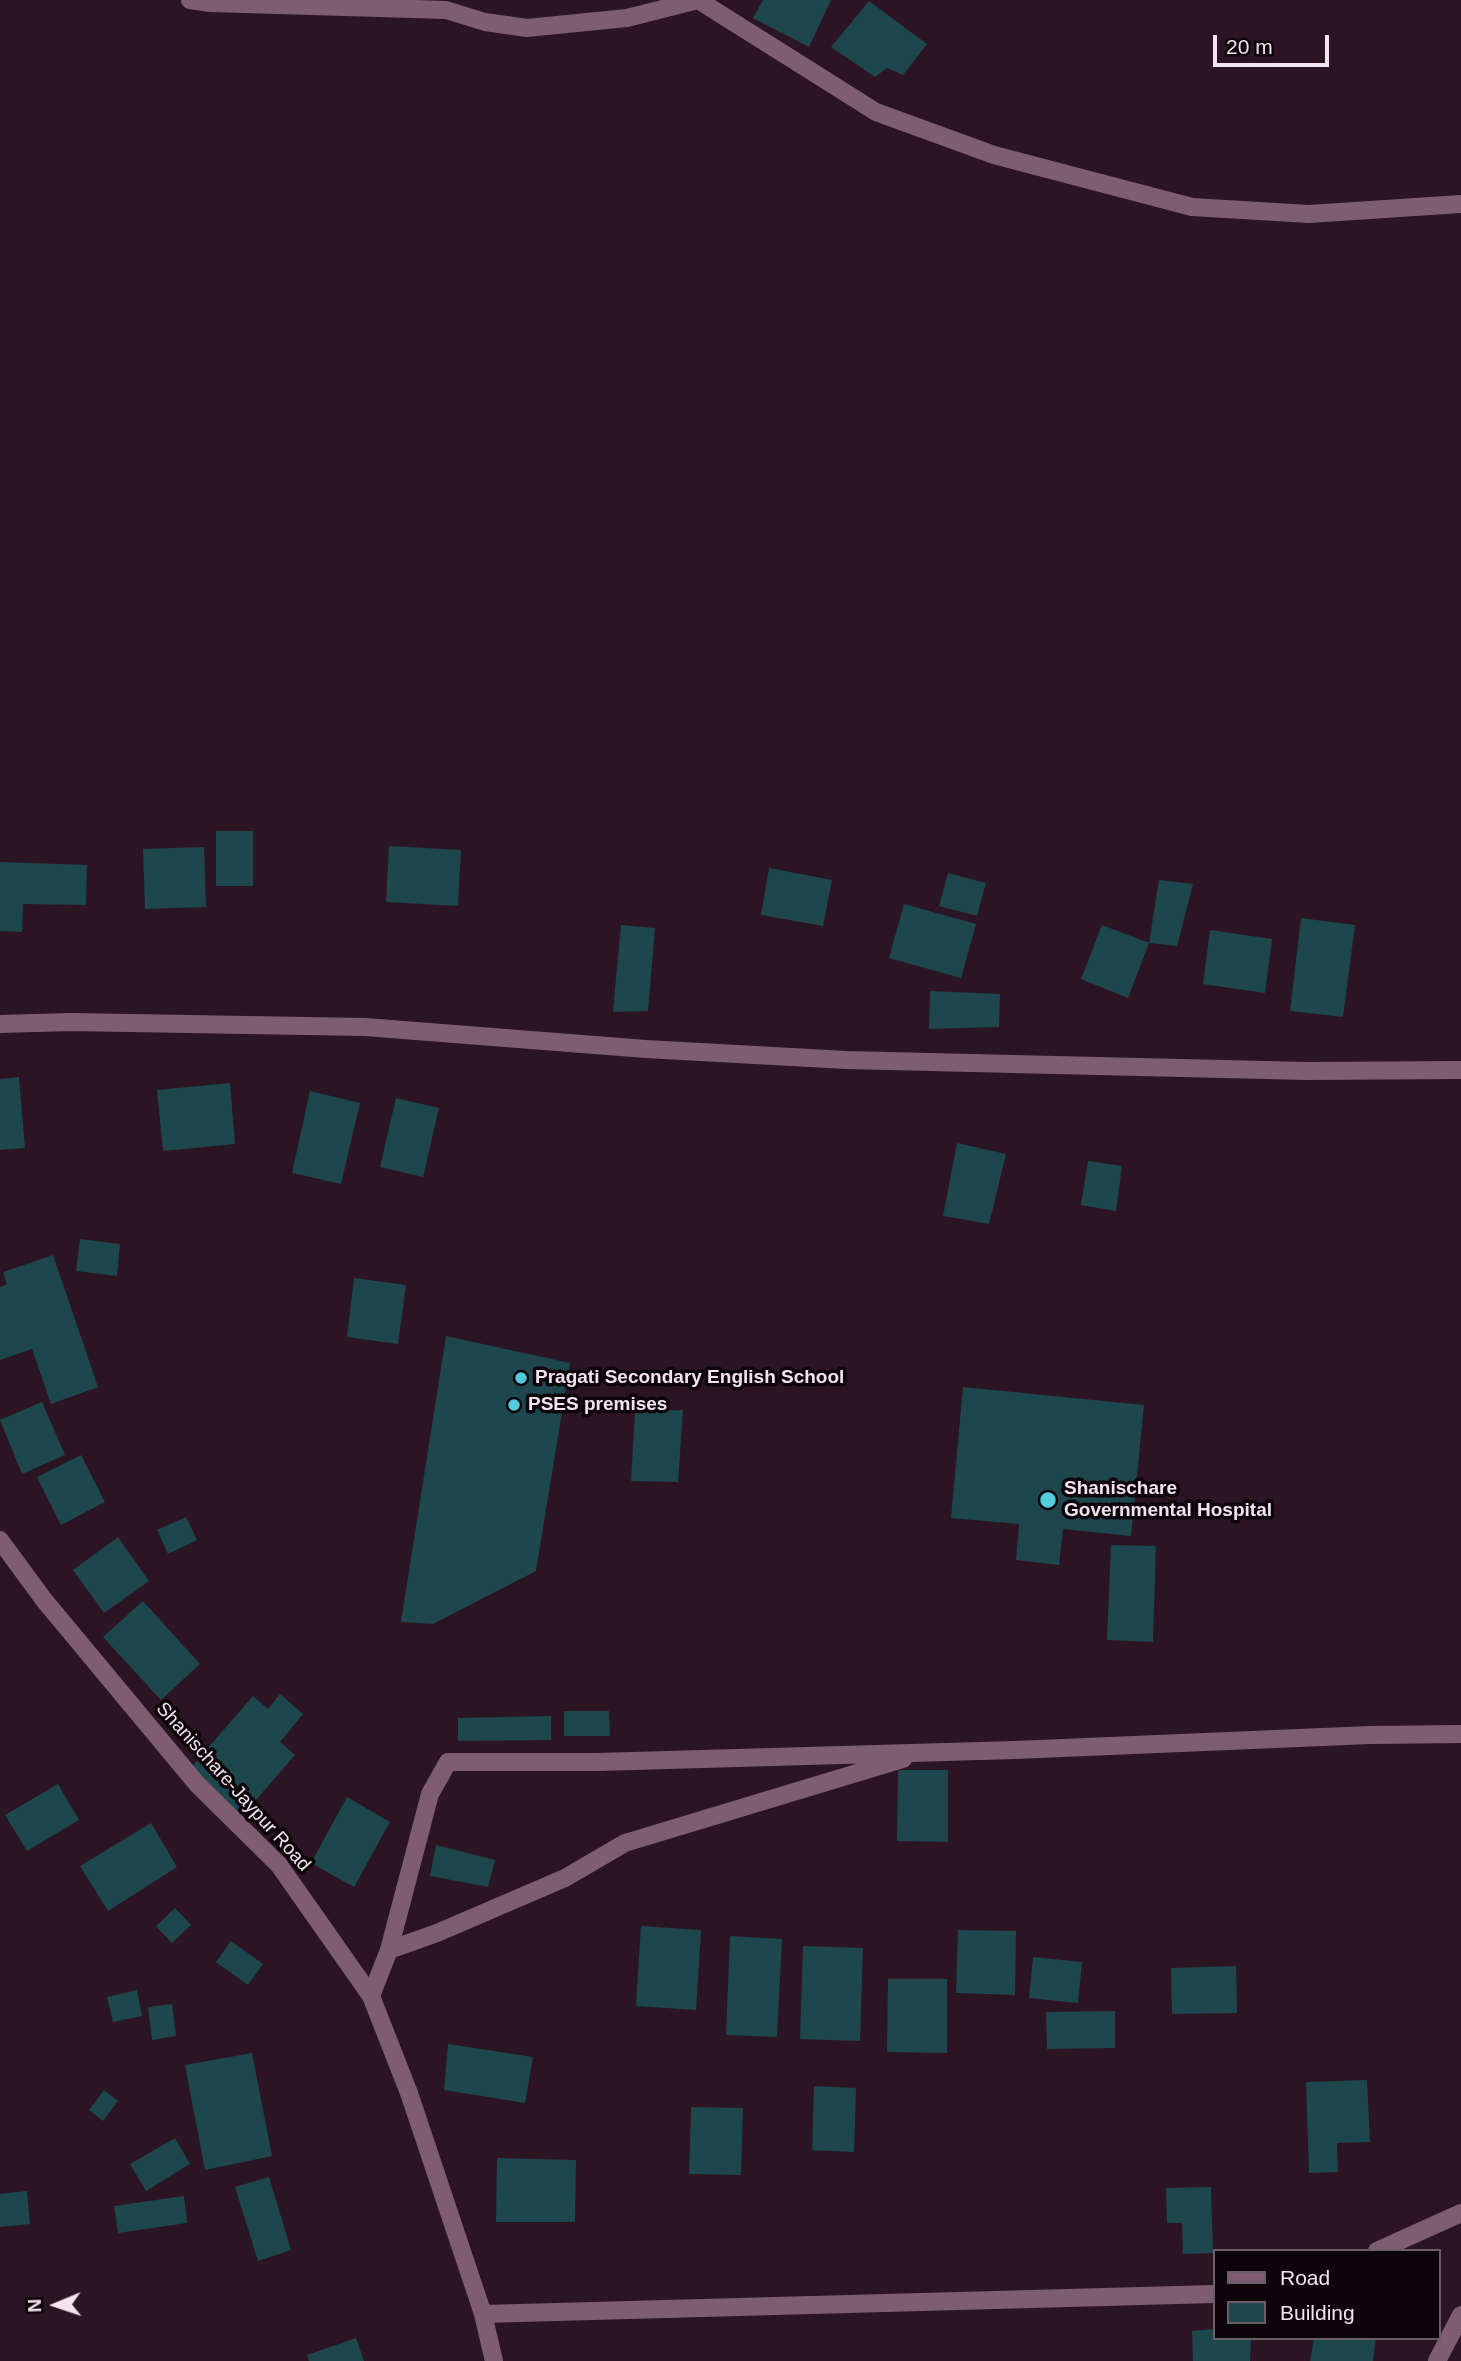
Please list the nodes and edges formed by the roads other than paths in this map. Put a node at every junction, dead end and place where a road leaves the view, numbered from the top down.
1 (190, 0) edge
2 (698, 0) edge
3 (1461, 204) edge
4 (0, 1024) edge
5 (1461, 1070) edge
6 (0, 1540) edge
7 (1461, 1734) edge
8 (926, 1752) junction
9 (389, 1950) junction
10 (371, 1996) junction
11 (1461, 2213) edge
12 (1381, 2249) edge
13 (1212, 2294) edge
14 (483, 2314) junction
15 (1461, 2315) edge
16 (494, 2361) edge
17 (1437, 2361) edge

1 - 2 street
2 - 3 street
4 - 5 street
6 - 10 street, Shanischare-Jaypur Road
7 - 8 street
8 - 9 street
8 - 9 street
9 - 10 street
10 - 14 street, Shanischare-Jaypur Road
11 - 12 street
13 - 14 street
14 - 16 street, Shanischare-Jaypur Road
15 - 17 street

